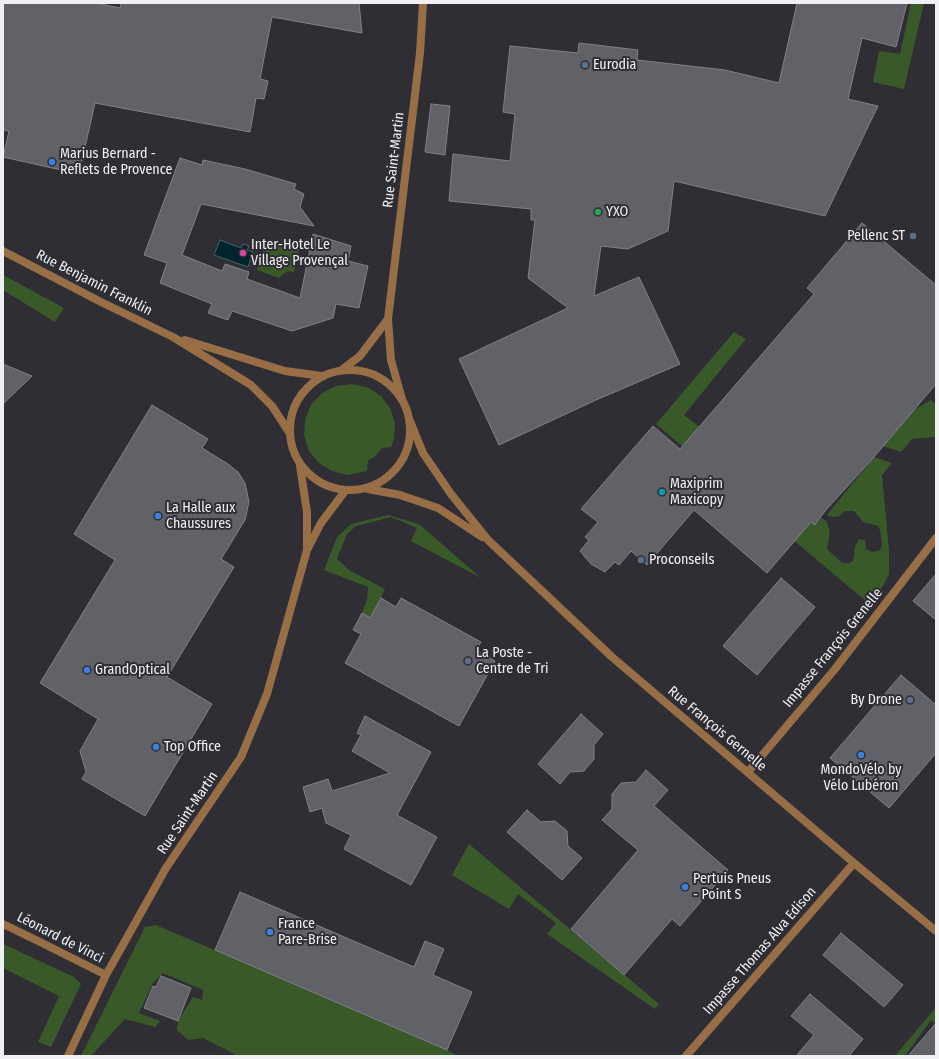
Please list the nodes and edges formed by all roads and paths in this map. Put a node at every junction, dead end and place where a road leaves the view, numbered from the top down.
1 (423, 3) edge
2 (3, 251) edge
3 (388, 319) junction
4 (173, 337) junction
5 (343, 370) junction
6 (322, 376) junction
7 (402, 399) junction
8 (410, 421) junction
9 (289, 432) junction
10 (300, 466) junction
11 (368, 489) junction
12 (345, 491) junction
13 (936, 538) edge
14 (488, 540) junction
15 (307, 550) junction
16 (748, 772) junction
17 (854, 863) junction
18 (3, 924) edge
19 (936, 931) edge
20 (106, 976) junction
21 (68, 1056) edge
22 (686, 1056) edge

1 - 3 street, Rue Saint-Martin
2 - 4 street, Rue Benjamin Franklin
3 - 5 street
3 - 7 street, Rue Saint-Martin
4 - 6 street, Rue Benjamin Franklin
4 - 9 street, Rue Benjamin Franklin
5 - 6 street
5 - 7 street
6 - 9 street
7 - 8 street
8 - 11 street
8 - 14 street
9 - 10 street
10 - 12 street
10 - 15 street, Rue Saint-Martin
11 - 12 street
11 - 14 street
12 - 15 street, Rue Saint-Martin
13 - 16 street, Impasse François Grenelle
14 - 16 street, Rue François Gernelle
15 - 20 street, Rue Saint-Martin
16 - 17 street, Rue François Gernelle
17 - 19 street, Rue François Gernelle
17 - 22 street, Impasse Thomas Alva Edison
18 - 20 street, Léonard de Vinci
20 - 21 street, Rue Saint-Martin

